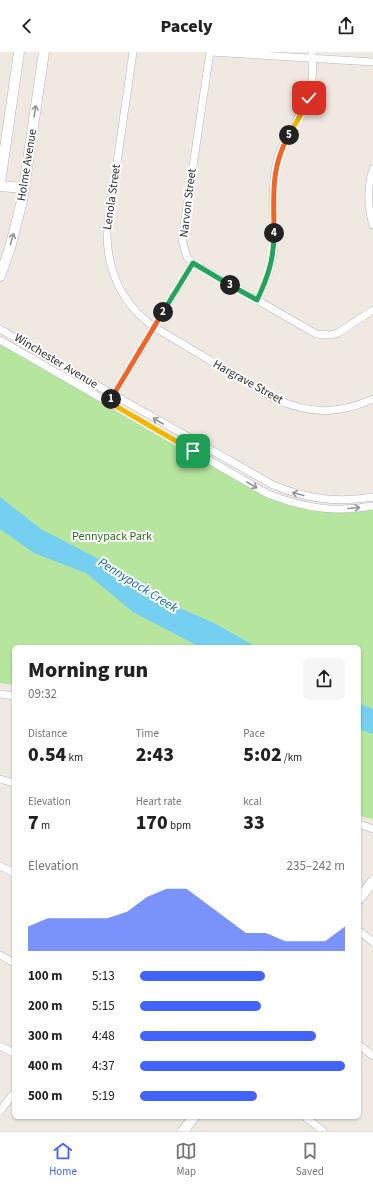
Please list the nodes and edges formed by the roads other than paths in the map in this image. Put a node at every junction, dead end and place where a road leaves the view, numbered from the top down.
1 (19, 52) edge
2 (44, 52) edge
3 (133, 52) edge
4 (211, 52) edge
5 (312, 55) edge
6 (373, 62) edge
7 (373, 169) edge
8 (0, 184) edge
9 (24, 188) junction
10 (373, 225) edge
11 (193, 263) junction
12 (0, 276) edge
13 (257, 300) junction
14 (373, 310) edge
15 (154, 327) junction
16 (0, 329) edge
17 (0, 340) edge
18 (114, 395) junction
19 (373, 399) edge
20 (109, 402) junction
21 (236, 465) junction
22 (233, 474) junction
23 (373, 497) edge
24 (373, 506) edge
25 (0, 694) edge
26 (12, 696) edge
27 (0, 780) edge
28 (12, 783) edge
29 (361, 825) edge
30 (373, 828) edge
31 (0, 866) edge
32 (12, 872) edge
33 (373, 881) edge
34 (361, 896) edge
35 (361, 933) edge
36 (373, 942) edge
37 (0, 955) edge
38 (12, 962) edge
39 (0, 1046) edge
40 (361, 1047) edge
41 (12, 1052) edge
42 (373, 1056) edge
43 (12, 1096) edge
44 (0, 1111) edge
45 (192, 1119) edge
46 (308, 1119) edge
47 (183, 1131) edge
48 (323, 1131) edge

1 - 8 main road, Holme Avenue
9 -> 2 main road, Holme Avenue
3 - 15 street, Lenola Street
4 - 5 street
4 - 11 street, Narvon Street
5 - 6 street
5 - 13 street
7 - 10 street
8 - 9 main road
12 -> 9 main road, Holme Avenue
11 - 13 street
11 - 15 street
13 - 14 street
15 - 18 street
15 - 19 street, Hargrave Street
16 - 18 street, Winchester Avenue
17 - 20 street, Winchester Avenue
18 - 20 street
21 -> 18 street, Winchester Avenue
20 - 22 street, Winchester Avenue
21 - 22 street
23 -> 21 street, Winchester Avenue
22 -> 24 street, Winchester Avenue
25 - 26 street
27 - 28 street
29 - 30 street
31 - 32 street
33 - 34 main road
35 - 36 street
37 - 38 street
39 - 41 street
40 - 42 street
43 - 44 street
45 - 47 main road
46 - 48 street

